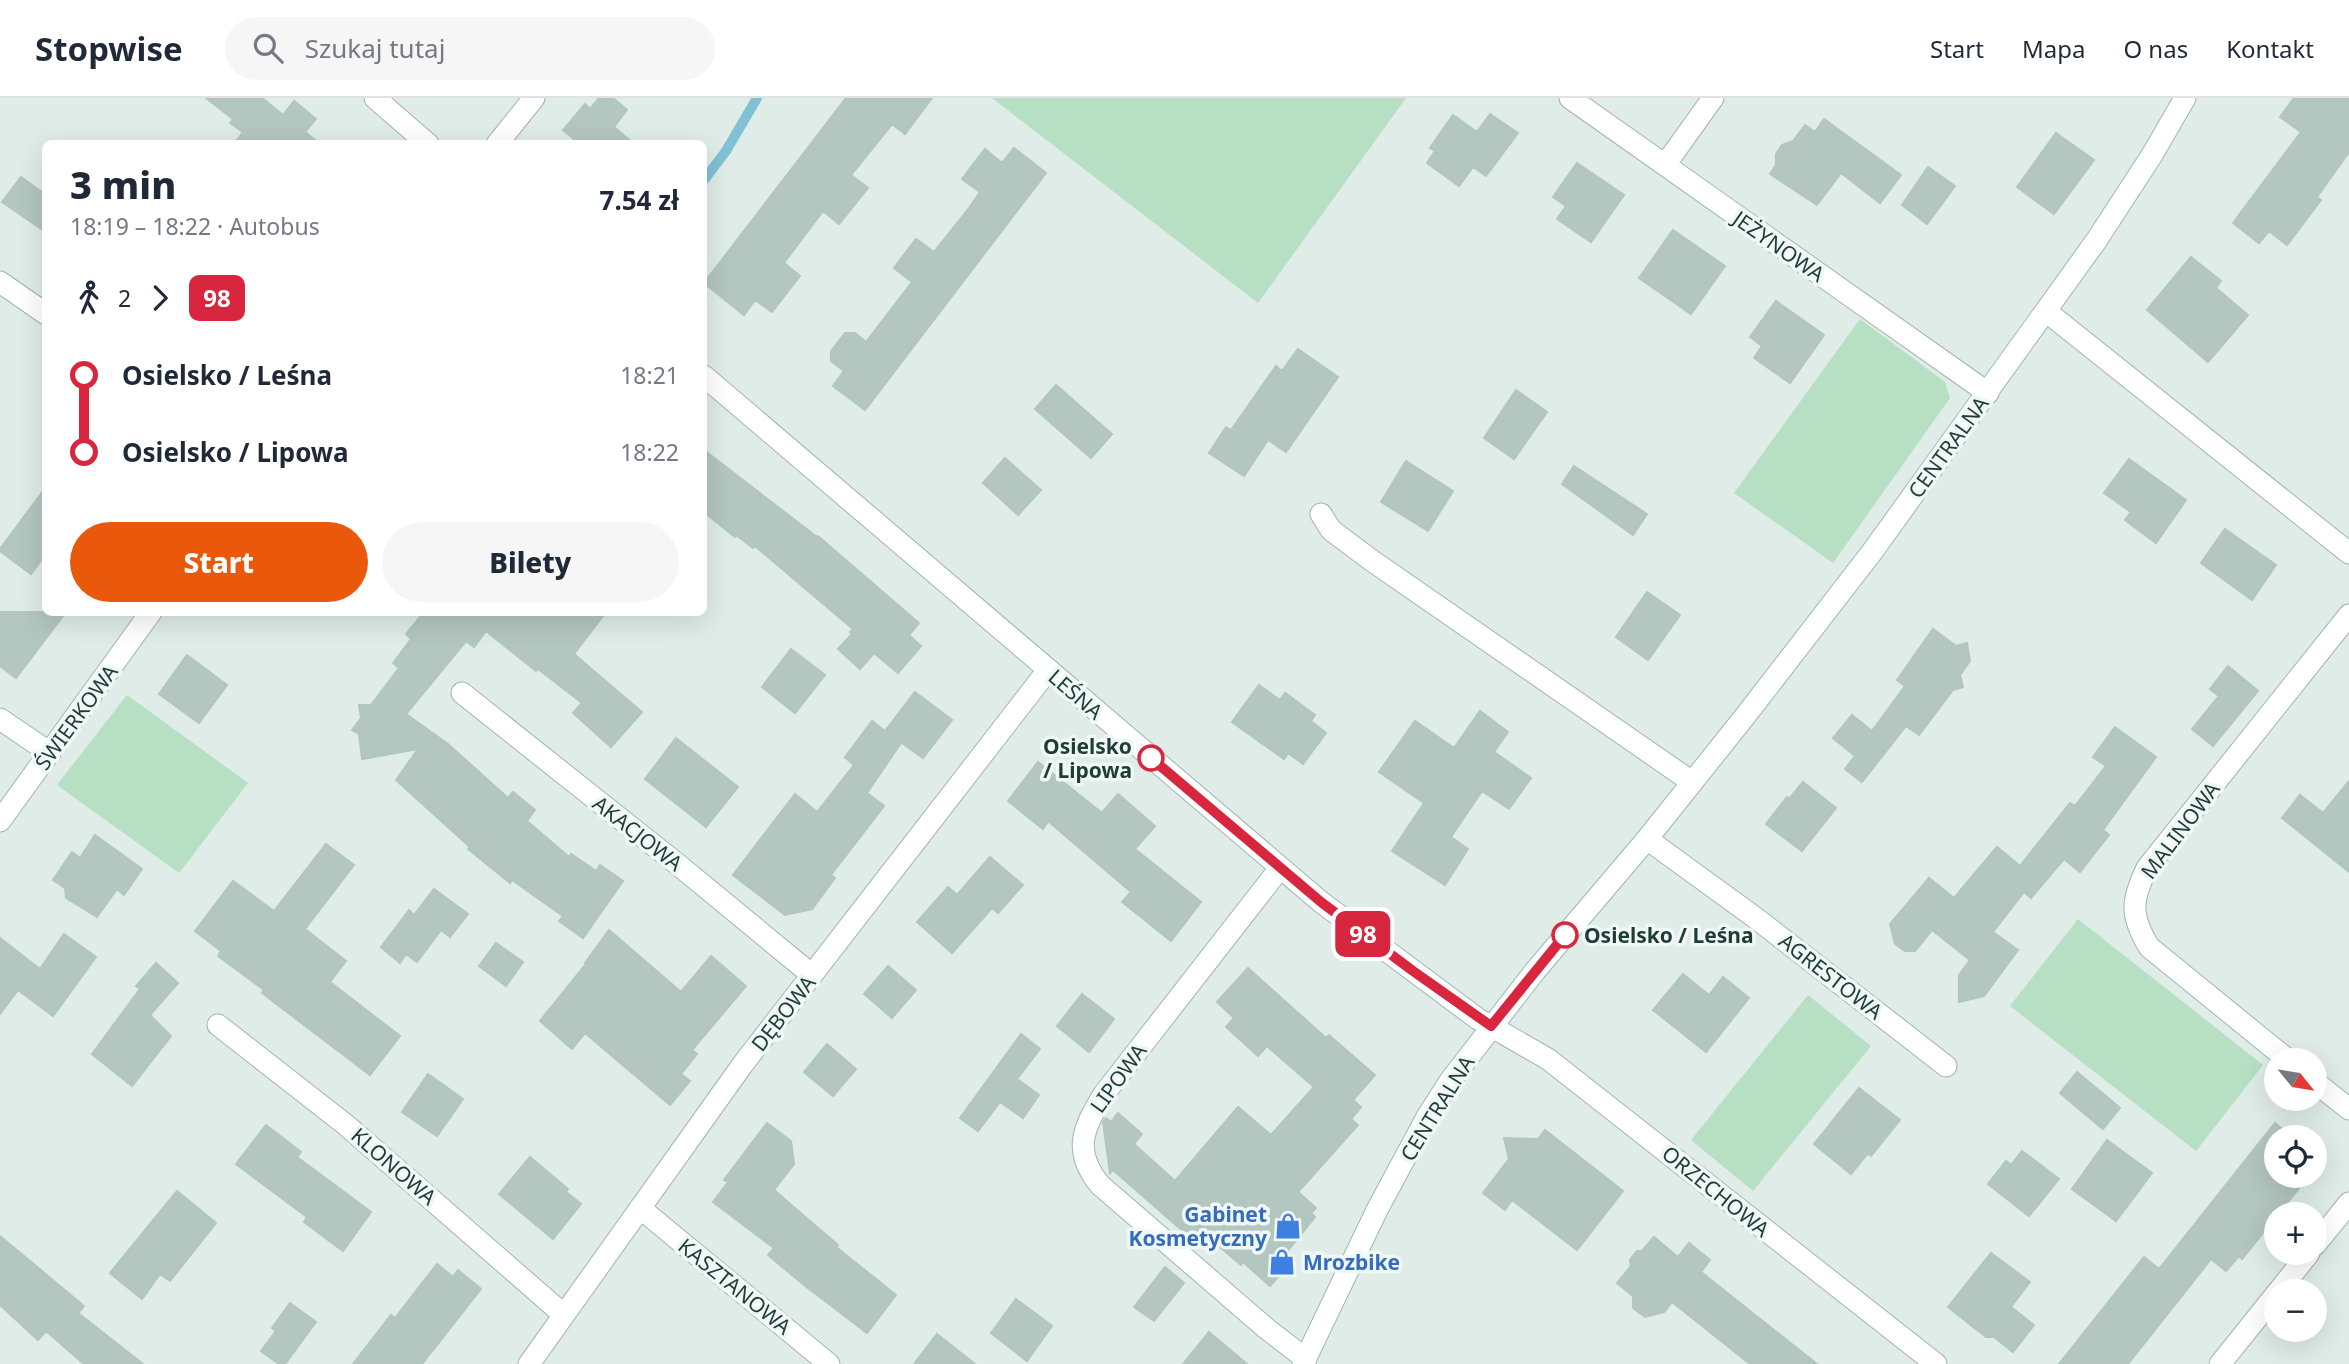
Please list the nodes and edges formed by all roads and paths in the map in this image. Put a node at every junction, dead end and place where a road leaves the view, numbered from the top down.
1 (374, 98) edge
2 (534, 98) edge
3 (1570, 98) edge
4 (1713, 98) edge
5 (2185, 98) edge
6 (423, 140) edge
7 (500, 140) edge
8 (1665, 165) junction
9 (0, 282) edge
10 (42, 311) edge
11 (2047, 312) junction
12 (707, 379) edge
13 (1988, 393) junction
14 (1321, 514) dead end
15 (2349, 553) edge
16 (2349, 615) edge
17 (148, 616) edge
18 (1048, 670) junction
19 (462, 694) dead end
20 (0, 719) edge
21 (50, 753) junction
22 (1692, 782) junction
23 (0, 821) edge
24 (1647, 839) junction
25 (1280, 868) junction
26 (812, 975) junction
27 (218, 1025) dead end
28 (1491, 1026) junction
29 (2273, 1048) edge
30 (1946, 1066) dead end
31 (2328, 1092) edge
32 (2349, 1109) edge
33 (2349, 1203) edge
34 (640, 1208) junction
35 (2327, 1230) edge
36 (2299, 1265) edge
37 (2288, 1279) edge
38 (2264, 1308) edge
39 (564, 1315) junction
40 (1304, 1361) edge
41 (529, 1364) edge
42 (829, 1364) edge
43 (1936, 1364) edge
44 (2220, 1364) edge

1 - 6 street
2 - 7 street
3 - 8 street, JEŻYNOWA
4 - 8 street
5 - 11 street, CENTRALNA
8 - 13 street, JEŻYNOWA
9 - 10 street
11 - 13 street, CENTRALNA
11 - 15 street
12 - 18 street, LEŚNA
13 - 22 street, CENTRALNA
14 - 22 street
16 - 29 street, MALINOWA
17 - 21 street, ŚWIERKOWA
18 - 25 street, LEŚNA
18 - 26 street, DĘBOWA
19 - 26 street, AKACJOWA
20 - 21 street
21 - 23 street, ŚWIERKOWA
22 - 24 street, CENTRALNA
24 - 28 street, CENTRALNA
24 - 30 street, AGRESTOWA
25 - 28 street, LEŚNA
25 - 40 street, LIPOWA
26 - 34 street, DĘBOWA
27 - 39 street, KLONOWA
28 - 40 street, CENTRALNA
28 - 43 street, ORZECHOWA
31 - 32 street
33 - 35 street
34 - 39 street, DĘBOWA
34 - 42 street, KASZTANOWA
36 - 37 street
38 - 44 street
39 - 41 street, DĘBOWA

